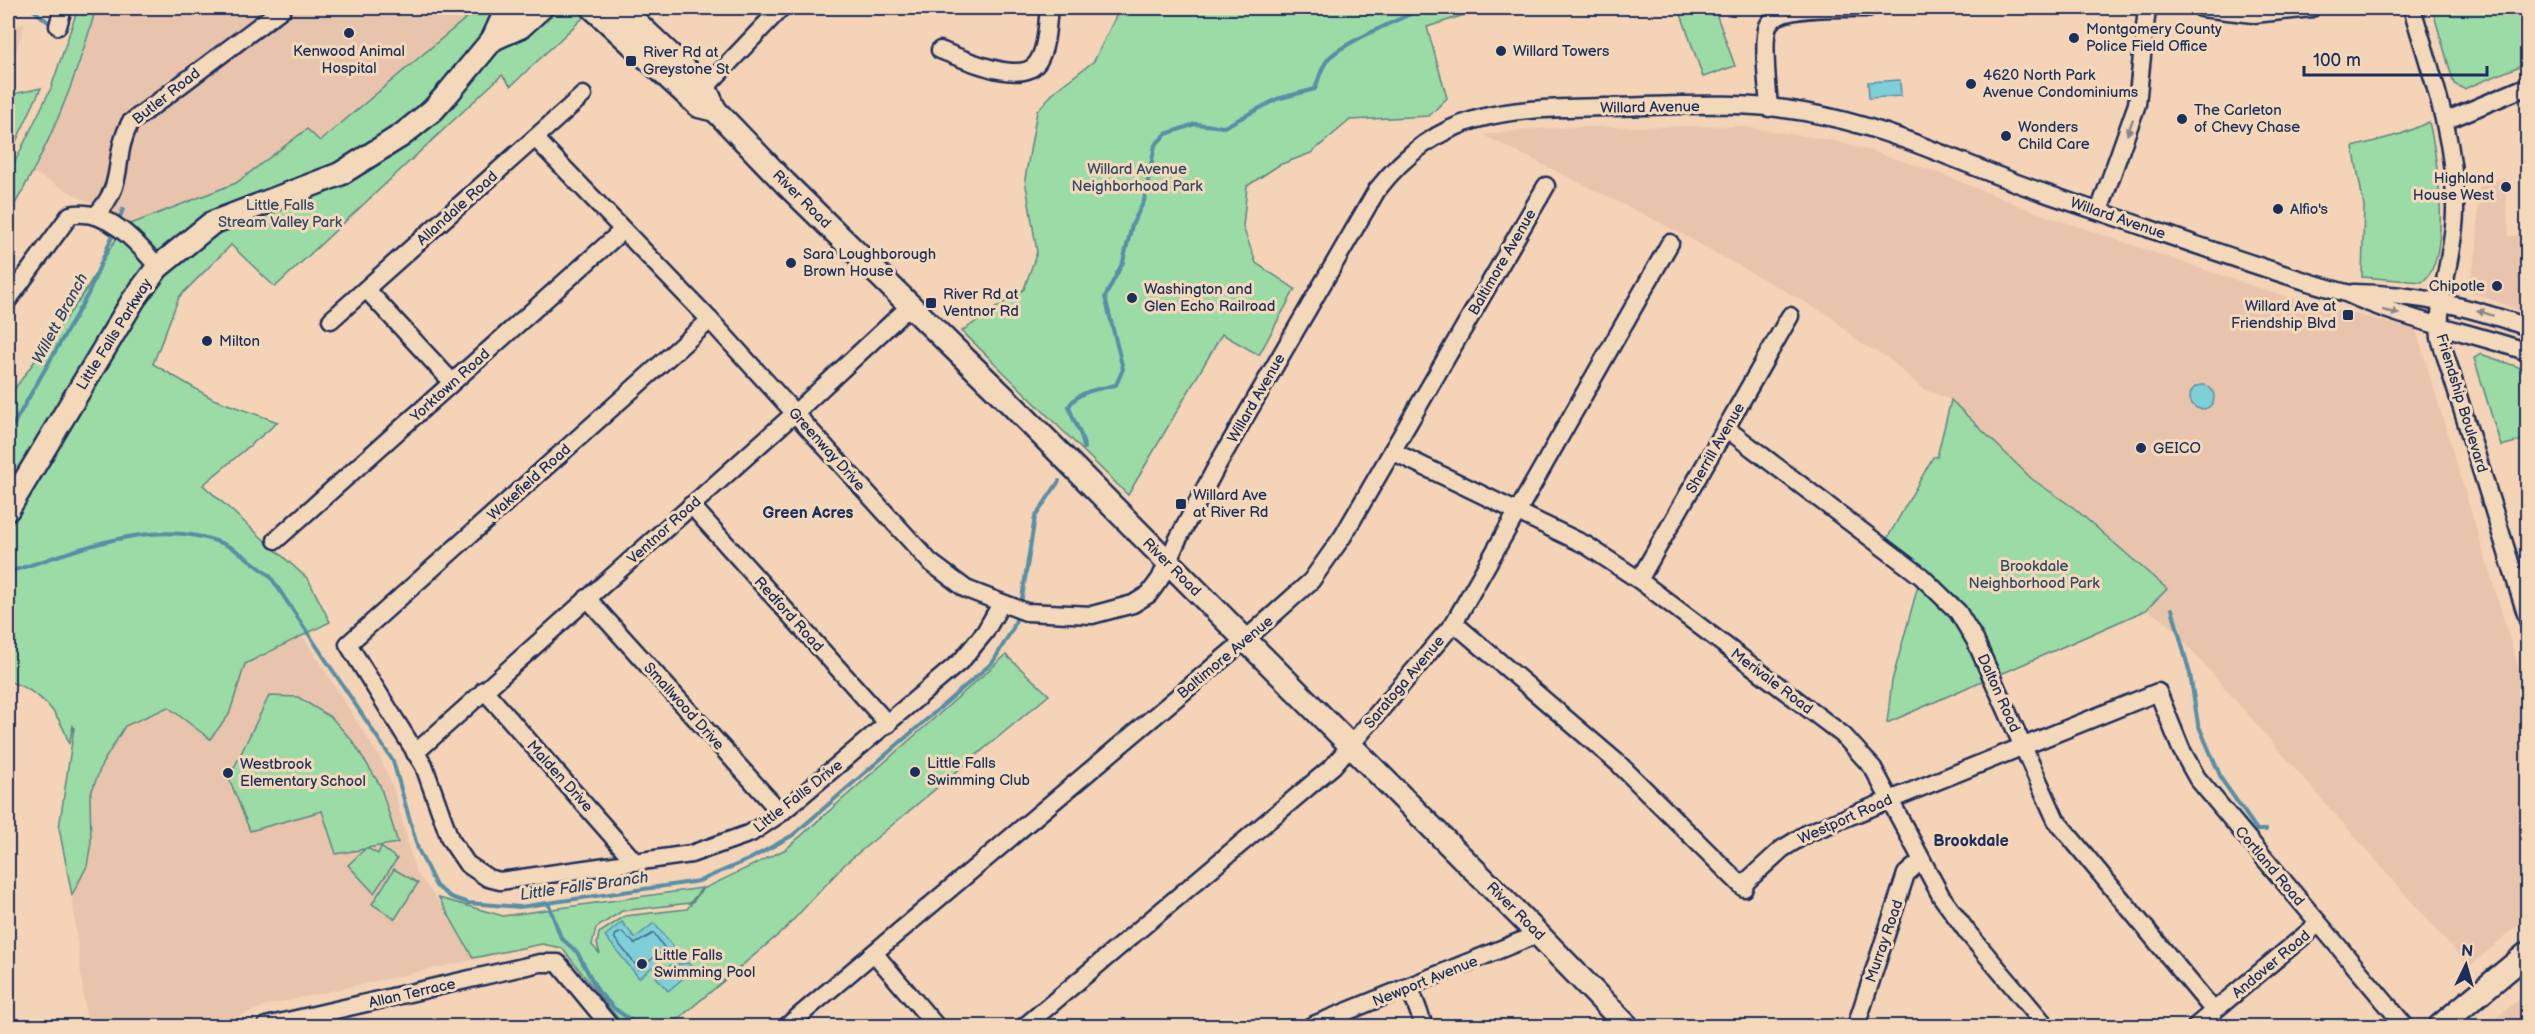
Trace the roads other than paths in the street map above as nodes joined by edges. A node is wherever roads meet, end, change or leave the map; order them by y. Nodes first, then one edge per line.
1 (63, 8) edge
2 (283, 8) edge
3 (512, 8) edge
4 (542, 8) edge
5 (593, 8) edge
6 (781, 8) edge
7 (1049, 8) edge
8 (1868, 8) edge
9 (2147, 8) edge
10 (2201, 8) edge
11 (2312, 8) edge
12 (2412, 8) edge
13 (625, 10) edge
14 (58, 26) dead end
15 (493, 39) junction
16 (940, 50) dead end
17 (643, 54) junction
18 (2528, 86) edge
19 (705, 88) junction
20 (583, 95) dead end
21 (1769, 108) junction
22 (715, 110) junction
23 (2445, 121) junction
24 (535, 138) junction
25 (1546, 186) dead end
26 (2099, 211) junction
27 (108, 223) junction
28 (623, 230) junction
29 (1670, 243) dead end
30 (158, 267) junction
31 (366, 289) junction
32 (2346, 293) junction
33 (8, 300) edge
34 (2443, 301) junction
35 (911, 305) junction
36 (1790, 316) dead end
37 (331, 320) dead end
38 (710, 320) junction
39 (2439, 325) junction
40 (2528, 327) edge
41 (2528, 352) edge
42 (452, 382) junction
43 (795, 413) junction
44 (1727, 429) junction
45 (1392, 451) junction
46 (691, 505) junction
47 (8, 509) edge
48 (1517, 511) junction
49 (276, 540) dead end
50 (1167, 562) junction
51 (1639, 580) junction
52 (587, 598) junction
53 (1013, 608) junction
54 (2528, 620) edge
55 (1454, 623) junction
56 (1245, 640) junction
57 (348, 644) joint
58 (484, 690) junction
59 (2158, 692) joint
60 (888, 724) junction
61 (1350, 745) junction
62 (2022, 746) junction
63 (415, 753) junction
64 (1890, 798) junction
65 (781, 813) junction
66 (1921, 861) junction
67 (634, 862) junction
68 (2318, 924) junction
69 (1539, 934) junction
70 (874, 953) junction
71 (2528, 953) edge
72 (1410, 988) junction
73 (2214, 1011) junction
74 (266, 1026) edge
75 (610, 1026) edge
76 (787, 1026) edge
77 (936, 1026) edge
78 (1024, 1026) edge
79 (1311, 1026) edge
80 (1424, 1026) edge
81 (1627, 1026) edge
82 (1856, 1026) edge
83 (2046, 1026) edge
84 (2196, 1026) edge
85 (2405, 1026) edge
86 (2440, 1026) edge

1 - 14 street
2 - 27 street, Butler Road
3 - 15 main road, Little Falls Parkway
4 - 15 main road, Little Falls Parkway
5 - 17 main road, River Road
6 - 19 street
7 - 16 street
8 - 21 street
9 -> 26 street
10 - 11 street
12 - 23 street, Friendship Boulevard
13 - 19 main road, River Road
15 - 30 main road, Little Falls Parkway
17 - 19 main road
17 - 22 main road, River Road
18 - 23 street
19 - 22 main road, River Road
20 - 24 street, Allandale Road
21 - 26 street, Willard Avenue
21 - 50 street, Willard Avenue
22 - 35 main road, River Road
23 - 34 street, Friendship Boulevard
24 - 28 street, Greenway Drive
24 - 31 street, Allandale Road
25 - 45 street, Baltimore Avenue
26 - 32 street, Willard Avenue
27 - 30 street
27 - 33 street
28 - 38 street, Greenway Drive
28 - 42 street, Yorktown Road
29 - 48 street, Saratoga Avenue
30 - 47 main road, Little Falls Parkway
31 - 37 street, Allandale Road
31 - 42 street
32 - 34 street, Willard Avenue
32 -> 39 street, Willard Avenue
34 - 39 street, Friendship Boulevard
40 -> 34 street, Willard Avenue
35 - 43 street, Ventnor Road
35 - 50 main road, River Road
36 - 44 street, Sherrill Avenue
38 - 43 street, Greenway Drive
38 - 57 street, Wakefield Road
39 - 41 street, Willard Avenue
39 - 54 street, Friendship Boulevard
42 - 49 street, Yorktown Road
43 - 46 street, Ventnor Road
43 - 53 street, Greenway Drive
44 - 51 street, Sherrill Avenue
44 - 62 street, Dalton Road
45 - 48 street, Merivale Road
45 - 56 street, Baltimore Avenue
46 - 52 street, Ventnor Road
46 - 60 street, Redford Road
48 - 51 street, Merivale Road
48 - 55 street, Saratoga Avenue
50 - 53 street, Greenway Drive
50 - 56 main road, River Road
51 - 64 street, Merivale Road
52 - 58 street, Ventnor Road
52 - 65 street, Smallwood Drive
53 - 60 street, Little Falls Drive
55 - 61 street, Saratoga Avenue
55 - 64 street, Westport Road
56 - 61 main road, River Road
56 - 70 street, Baltimore Avenue
57 - 63 street, Little Falls Drive
58 - 63 street, Ventnor Road
58 - 67 street, Malden Drive
59 - 62 street, Westport Road
59 - 68 street, Cortland Road
60 - 65 street, Little Falls Drive
61 - 69 main road, River Road
61 - 78 street, Saratoga Avenue
62 - 64 street, Westport Road
62 - 73 street, Dalton Road
63 - 67 street, Little Falls Drive
64 - 66 street, Merivale Road
65 - 67 street, Little Falls Drive
66 - 82 street, Murray Road
66 - 83 street, Merivale Road
68 - 73 street, Andover Road
68 - 85 street, Cortland Road
69 - 72 street, Newport Avenue
69 - 81 main road, River Road
70 - 76 street, Baltimore Avenue
70 - 77 street
71 - 86 main road
72 - 79 street, Newport Avenue
72 - 80 street
73 - 84 street, Andover Road
74 - 75 street, Allan Terrace

